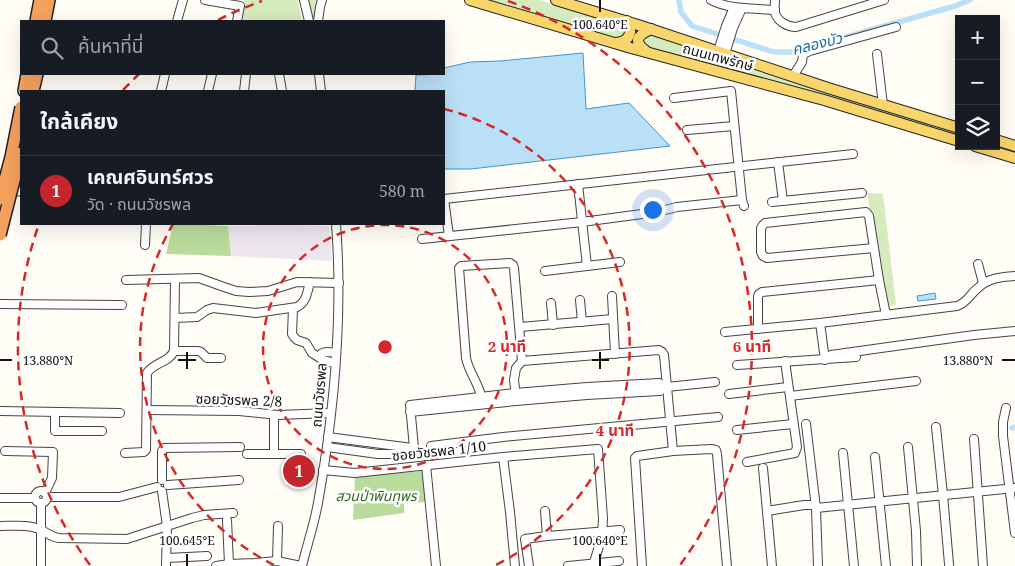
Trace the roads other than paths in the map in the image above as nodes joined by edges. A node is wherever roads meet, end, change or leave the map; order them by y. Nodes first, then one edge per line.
1 (40, 0) edge
2 (48, 0) edge
3 (182, 0) edge
4 (204, 0) edge
5 (304, 0) edge
6 (322, 0) edge
7 (470, 0) edge
8 (556, 0) edge
9 (712, 0) edge
10 (775, 0) edge
11 (884, 0) edge
12 (738, 7) junction
13 (775, 10) junction
14 (36, 20) edge
15 (45, 20) edge
16 (177, 20) edge
17 (237, 20) edge
18 (310, 20) edge
19 (318, 20) edge
20 (627, 22) junction
21 (896, 27) dead end
22 (651, 29) junction
23 (616, 43) junction
24 (723, 48) junction
25 (647, 52) junction
26 (878, 54) dead end
27 (730, 74) junction
28 (27, 75) edge
29 (37, 75) edge
30 (165, 75) edge
31 (212, 75) edge
32 (246, 75) edge
33 (279, 75) edge
34 (319, 75) edge
35 (792, 76) junction
36 (24, 90) edge
37 (34, 90) edge
38 (161, 90) edge
39 (208, 90) edge
40 (244, 90) edge
41 (282, 90) edge
42 (321, 90) edge
43 (731, 91) junction
44 (674, 98) dead end
45 (883, 105) junction
46 (20, 113) edge
47 (734, 126) junction
48 (955, 127) edge
49 (687, 130) dead end
50 (955, 140) edge
51 (1000, 141) edge
52 (1015, 146) edge
53 (989, 150) edge
54 (853, 154) dead end
55 (20, 157) edge
56 (1015, 158) edge
57 (778, 162) junction
58 (739, 166) junction
59 (578, 184) junction
60 (20, 191) edge
61 (0, 193) edge
62 (862, 193) dead end
63 (0, 199) edge
64 (445, 199) edge
65 (783, 201) junction
66 (772, 202) dead end
67 (445, 206) edge
68 (582, 222) junction
69 (146, 225) edge
70 (336, 225) edge
71 (0, 236) edge
72 (449, 236) junction
73 (422, 239) dead end
74 (145, 245) dead end
75 (874, 248) junction
76 (620, 262) dead end
77 (978, 264) dead end
78 (587, 266) junction
79 (545, 271) dead end
80 (1015, 276) edge
81 (175, 278) junction
82 (126, 280) dead end
83 (879, 280) junction
84 (310, 282) junction
85 (339, 283) junction
86 (983, 283) junction
87 (612, 296) dead end
88 (580, 300) dead end
89 (551, 303) dead end
90 (0, 304) edge
91 (122, 305) dead end
92 (293, 308) junction
93 (886, 315) junction
94 (175, 318) junction
95 (613, 319) junction
96 (582, 322) junction
97 (820, 322) junction
98 (553, 325) junction
99 (520, 328) junction
100 (758, 329) junction
101 (1015, 331) edge
102 (725, 332) dead end
103 (174, 351) junction
104 (336, 353) junction
105 (616, 354) junction
106 (319, 357) junction
107 (828, 357) junction
108 (856, 357) dead end
109 (221, 358) dead end
110 (522, 361) junction
111 (786, 361) junction
112 (335, 363) junction
113 (737, 364) dead end
114 (916, 381) dead end
115 (715, 382) dead end
116 (668, 387) junction
117 (788, 387) junction
118 (587, 391) junction
119 (729, 394) dead end
120 (790, 396) junction
121 (516, 397) junction
122 (482, 401) junction
123 (1006, 408) dead end
124 (147, 410) junction
125 (0, 411) edge
126 (55, 412) junction
127 (120, 413) dead end
128 (331, 413) junction
129 (274, 415) junction
130 (718, 417) dead end
131 (671, 421) junction
132 (793, 424) junction
133 (806, 424) dead end
134 (936, 427) dead end
135 (738, 430) dead end
136 (102, 431) dead end
137 (328, 437) junction
138 (974, 439) dead end
139 (431, 446) dead end
140 (240, 447) dead end
141 (327, 447) junction
142 (908, 447) dead end
143 (414, 448) junction
144 (5, 450) dead end
145 (673, 451) junction
146 (125, 453) dead end
147 (843, 453) dead end
148 (247, 454) dead end
149 (274, 454) junction
150 (301, 454) dead end
151 (503, 457) junction
152 (875, 457) dead end
153 (747, 462) dead end
154 (426, 465) junction
155 (763, 468) dead end
156 (323, 470) junction
157 (239, 480) dead end
158 (162, 486) junction
159 (1012, 488) edge
160 (978, 492) junction
161 (46, 495) junction
162 (943, 495) junction
163 (0, 498) edge
164 (912, 498) junction
165 (38, 500) junction
166 (880, 501) junction
167 (848, 505) junction
168 (815, 507) junction
169 (545, 511) dead end
170 (767, 511) junction
171 (233, 513) dead end
172 (227, 520) dead end
173 (0, 526) edge
174 (167, 526) junction
175 (278, 526) dead end
176 (41, 530) junction
177 (620, 530) dead end
178 (602, 531) junction
179 (1015, 534) edge
180 (547, 536) junction
181 (207, 556) dead end
182 (619, 561) dead end
183 (166, 562) edge
184 (275, 563) edge
185 (229, 564) junction
186 (594, 564) edge
187 (949, 564) dead end
188 (40, 566) edge
189 (216, 566) edge
190 (302, 566) edge
191 (436, 566) edge
192 (515, 566) edge
193 (529, 566) edge
194 (568, 566) edge
195 (642, 566) edge
196 (727, 566) edge
197 (772, 566) edge
198 (818, 566) edge
199 (854, 566) edge
200 (886, 566) edge
201 (917, 566) edge
202 (983, 566) edge

1 - 14 highway
2 - 15 highway
3 - 16 street
4 - 17 street
5 - 18 street
6 - 19 street
7 - 23 main road, ถนนเทพรักษ์
8 - 20 main road, ถนนเทพรักษ์
9 - 12 street
10 - 13 street
11 - 13 street
12 - 13 street
12 - 24 street
20 - 22 main road, ถนนเทพรักษ์
20 - 23 main road
21 - 35 street
22 - 24 main road, ถนนเทพรักษ์
22 - 25 main road
23 - 25 main road, ถนนเทพรักษ์
24 - 35 main road, ถนนเทพรักษ์
25 - 27 main road, ถนนเทพรักษ์
26 - 45 street
27 - 43 street
27 - 50 main road, ถนนเทพรักษ์
28 - 36 highway
29 - 37 highway
30 - 38 street
31 - 39 street
32 - 40 street
33 - 41 street
34 - 42 street
35 - 45 main road, ถนนเทพรักษ์
43 - 44 street
43 - 47 street
45 - 48 main road, ถนนเทพรักษ์
46 - 63 highway, bridge
47 - 49 street
47 - 58 street
51 - 52 main road
53 - 56 main road
54 - 57 street
55 - 71 highway, bridge
57 - 58 street
57 - 65 street
58 - 59 street
58 - 68 street
59 - 64 street
59 - 68 street
60 - 61 street
62 - 65 street
65 - 66 street
67 - 72 street
68 - 72 street
68 - 78 street
69 - 74 street
70 - 85 street, ถนนวัชรพล
72 - 73 street
75 - 75 street
75 - 83 street
76 - 78 street
77 - 86 street
78 - 79 street
80 - 86 street
81 - 82 street
81 - 84 street
81 - 94 street
83 - 93 street
83 - 100 street
84 - 85 street
84 - 92 street
85 - 104 street, ถนนวัชรพล
86 - 93 street
87 - 95 street
88 - 96 street
89 - 98 street
90 - 91 street
92 - 94 street
92 - 106 street
93 - 97 street
94 - 103 street
95 - 96 street
95 - 105 street
96 - 98 street
97 - 100 street
97 - 107 street
98 - 99 street
99 - 110 street
99 - 122 street
100 - 102 street
101 - 107 street
103 - 109 street
103 - 124 street
104 - 106 street
104 - 112 street, ถนนวัชรพล
105 - 110 street
105 - 116 street
106 - 112 street
107 - 108 street
107 - 111 street
110 - 121 street
111 - 113 street
111 - 117 street
112 - 128 street, ถนนวัชรพล
114 - 120 street
115 - 116 street
116 - 131 street
117 - 119 street
117 - 120 street
118 - 118 street
118 - 121 street
120 - 132 street
121 - 122 street
122 - 143 street
123 - 159 street
124 - 129 street, ซอยวัชรพล 2/8
124 - 146 street
125 - 126 street
126 - 127 street
126 - 136 street
128 - 129 street, ซอยวัชรพล 2/8
128 - 137 street, ถนนวัชรพล
129 - 149 street
130 - 131 street
131 - 139 street
131 - 145 street
132 - 135 street
132 - 153 street
133 - 168 street
134 - 162 street
137 - 141 street, ถนนวัชรพล
137 - 143 street
138 - 160 street
140 - 158 street
141 - 143 street
141 - 156 street, ถนนวัชรพล
142 - 164 street
144 - 161 street
145 - 195 street
145 - 196 street
147 - 167 street
148 - 149 street
149 - 150 street
151 - 154 street, ซอยวัชรพล 1/10
151 - 178 street, ซอยวัชรพล 1/10
151 - 192 street
152 - 166 street
154 - 156 street, ซอยวัชรพล 1/10
154 - 191 street
155 - 170 street
156 - 190 street, ถนนวัชรพล
157 - 158 street
158 - 161 street
158 - 174 street
159 - 160 street
159 - 179 street
160 - 162 street
160 - 202 street
161 - 165 street
162 - 164 street
162 - 187 street
163 - 165 street
164 - 166 street
164 - 201 street
165 - 176 street
166 - 167 street
166 - 200 street
167 - 168 street
167 - 199 street
168 - 170 street
168 - 198 street
169 - 180 street
170 - 197 street
171 - 174 street
172 - 185 street
173 - 176 street
174 - 176 street
174 - 183 street
175 - 184 street
176 - 188 street
177 - 178 street
178 - 180 street
178 - 186 street
180 - 193 street
181 - 183 street
182 - 186 street
184 - 185 street
184 - 190 street
185 - 189 street
186 - 194 street

